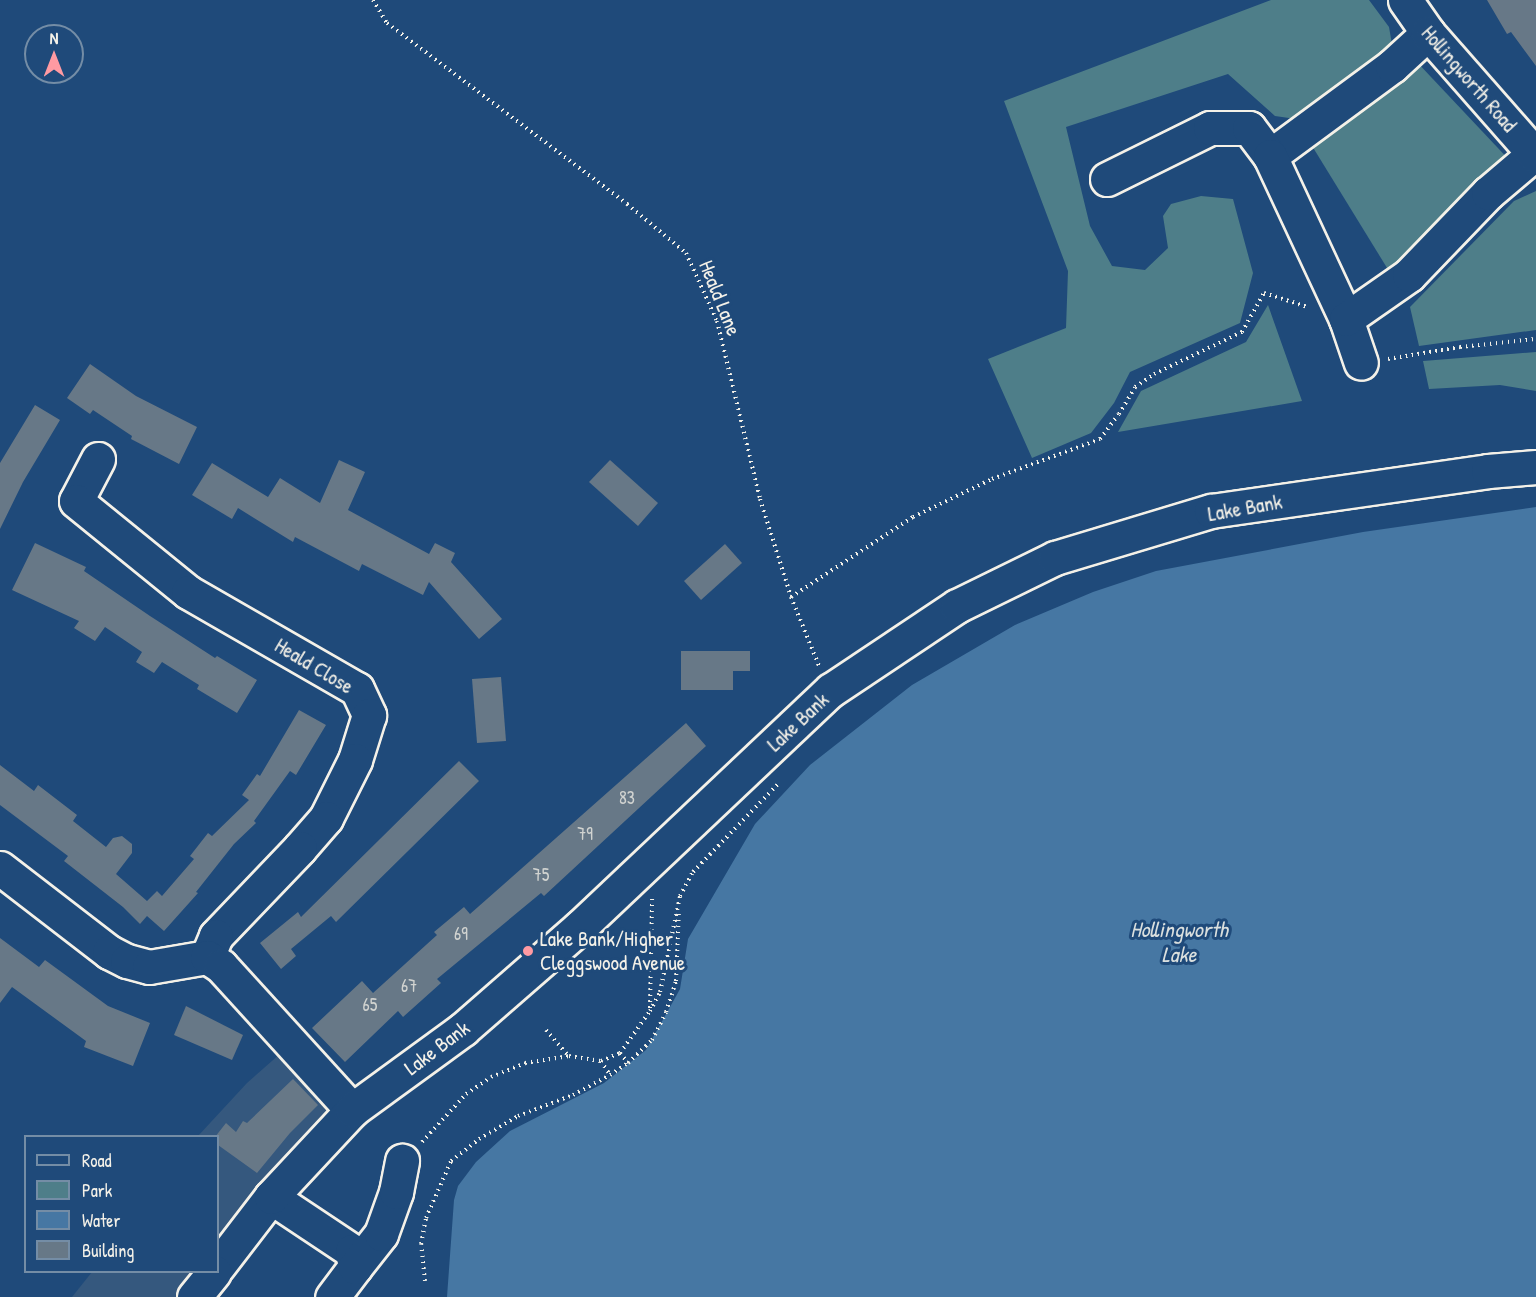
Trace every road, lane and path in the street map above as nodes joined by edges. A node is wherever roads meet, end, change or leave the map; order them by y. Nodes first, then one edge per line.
1 (373, 0) edge
2 (1405, 0) edge
3 (1428, 33) junction
4 (1535, 155) edge
5 (1270, 156) junction
6 (1107, 179) dead end
7 (1346, 319) junction
8 (1536, 339) edge
9 (1361, 363) joint
10 (98, 459) dead end
11 (1536, 467) edge
12 (791, 597) junction
13 (822, 673) dead end
14 (784, 778) dead end
15 (0, 868) edge
16 (655, 891) dead end
17 (680, 897) junction
18 (207, 957) junction
19 (650, 1011) junction
20 (546, 1030) dead end
21 (620, 1053) junction
22 (568, 1056) junction
23 (602, 1061) junction
24 (628, 1063) junction
25 (610, 1075) junction
26 (352, 1110) junction
27 (402, 1161) joint
28 (271, 1197) junction
29 (219, 1265) edge
30 (355, 1267) junction
31 (213, 1273) edge
32 (425, 1281) dead end
33 (194, 1297) edge
34 (332, 1297) edge

1 - 12 path, Heald Lane
2 - 3 main road, Hollingworth Road
3 - 4 main road, Hollingworth Road
3 - 5 main road
4 - 7 main road
5 - 6 main road
5 - 7 main road
7 - 9 main road
7 - 12 path
8 - 9 path
10 - 18 main road, Heald Close
11 - 26 main road, Lake Bank
12 - 13 path, Heald Lane
14 - 17 path
15 - 18 main road
16 - 19 path
17 - 19 path
17 - 24 path
18 - 26 main road
19 - 21 path
20 - 22 path
21 - 23 path
21 - 24 path
22 - 23 path
22 - 27 path
23 - 25 path
24 - 25 path
25 - 32 path
26 - 28 main road, Lake Bank
27 - 30 main road
28 - 29 main road, Lake Bank
28 - 30 main road
30 - 34 main road
31 - 33 main road

